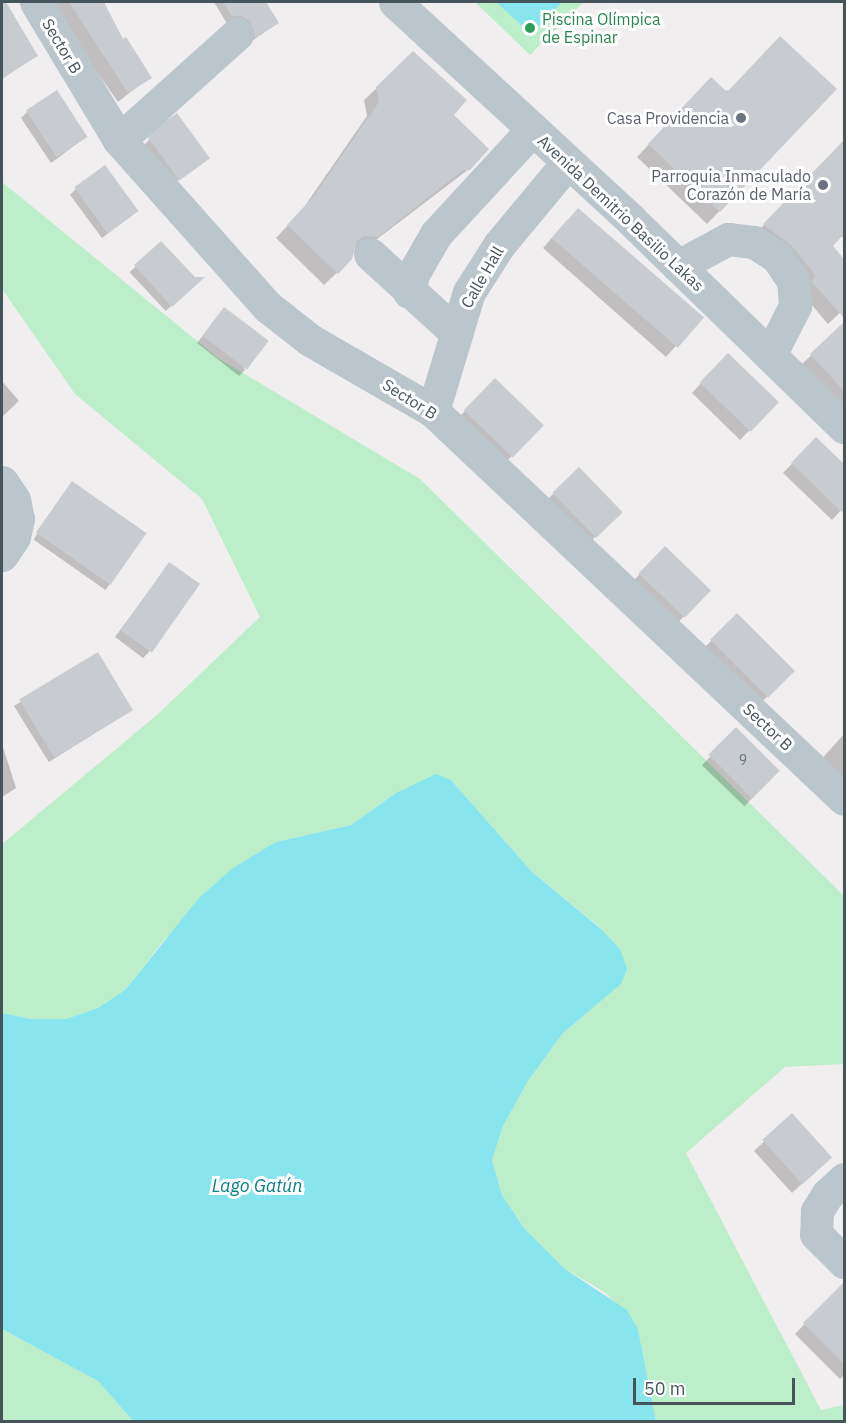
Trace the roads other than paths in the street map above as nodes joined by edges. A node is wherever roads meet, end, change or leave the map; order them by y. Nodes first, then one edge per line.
1 (36, 2) edge
2 (395, 2) edge
3 (237, 34) dead end
4 (533, 129) junction
5 (119, 140) junction
6 (567, 163) junction
7 (370, 254) dead end
8 (678, 266) junction
9 (409, 292) junction
10 (455, 332) junction
11 (770, 355) junction
12 (433, 411) junction
13 (844, 427) edge
14 (2, 482) edge
15 (2, 555) edge
16 (844, 800) edge
17 (844, 1179) edge
18 (844, 1262) edge

1 - 5 street, Sector B
2 - 4 street, Avenida Demitrio Basilio Lakas
3 - 5 street
4 - 6 street, Avenida Demitrio Basilio Lakas
4 - 9 street
5 - 12 street, Sector B
6 - 8 street, Avenida Demitrio Basilio Lakas
6 - 10 street, Calle Hall
7 - 9 street
8 - 11 street, Avenida Demitrio Basilio Lakas
8 - 11 street
9 - 10 street
10 - 12 street, Calle Hall
11 - 13 street, Avenida Demitrio Basilio Lakas
12 - 16 street, Sector B
14 - 15 street
17 - 18 street

